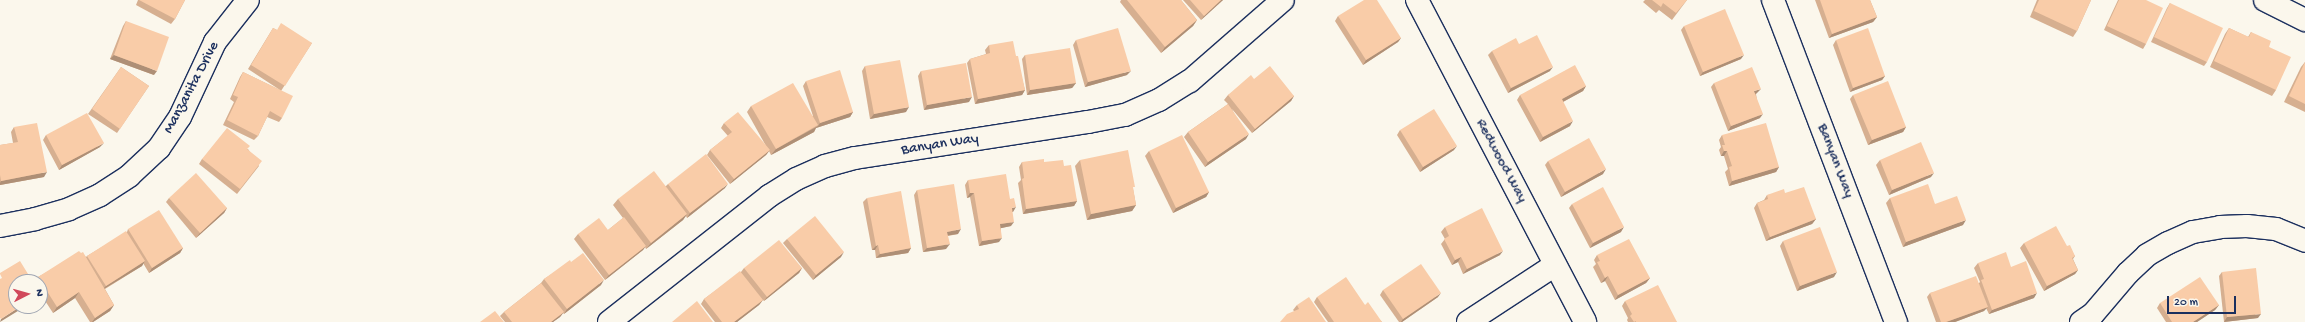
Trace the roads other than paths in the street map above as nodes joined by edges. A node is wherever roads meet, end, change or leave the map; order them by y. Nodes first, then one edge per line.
1 (248, 0) edge
2 (1283, 0) edge
3 (1417, 0) edge
4 (1773, 0) edge
5 (2265, 0) edge
6 (2305, 20) edge
7 (0, 226) edge
8 (2305, 241) edge
9 (1555, 265) junction
10 (609, 322) edge
11 (1468, 322) edge
12 (1585, 322) edge
13 (1896, 322) edge
14 (2081, 322) edge

1 - 7 street, Manzanita Drive
2 - 10 street, Banyan Way
3 - 9 street, Redwood Way
4 - 13 street, Banyan Way
5 - 6 street
8 - 14 street
9 - 11 street
9 - 12 street, Redwood Way

